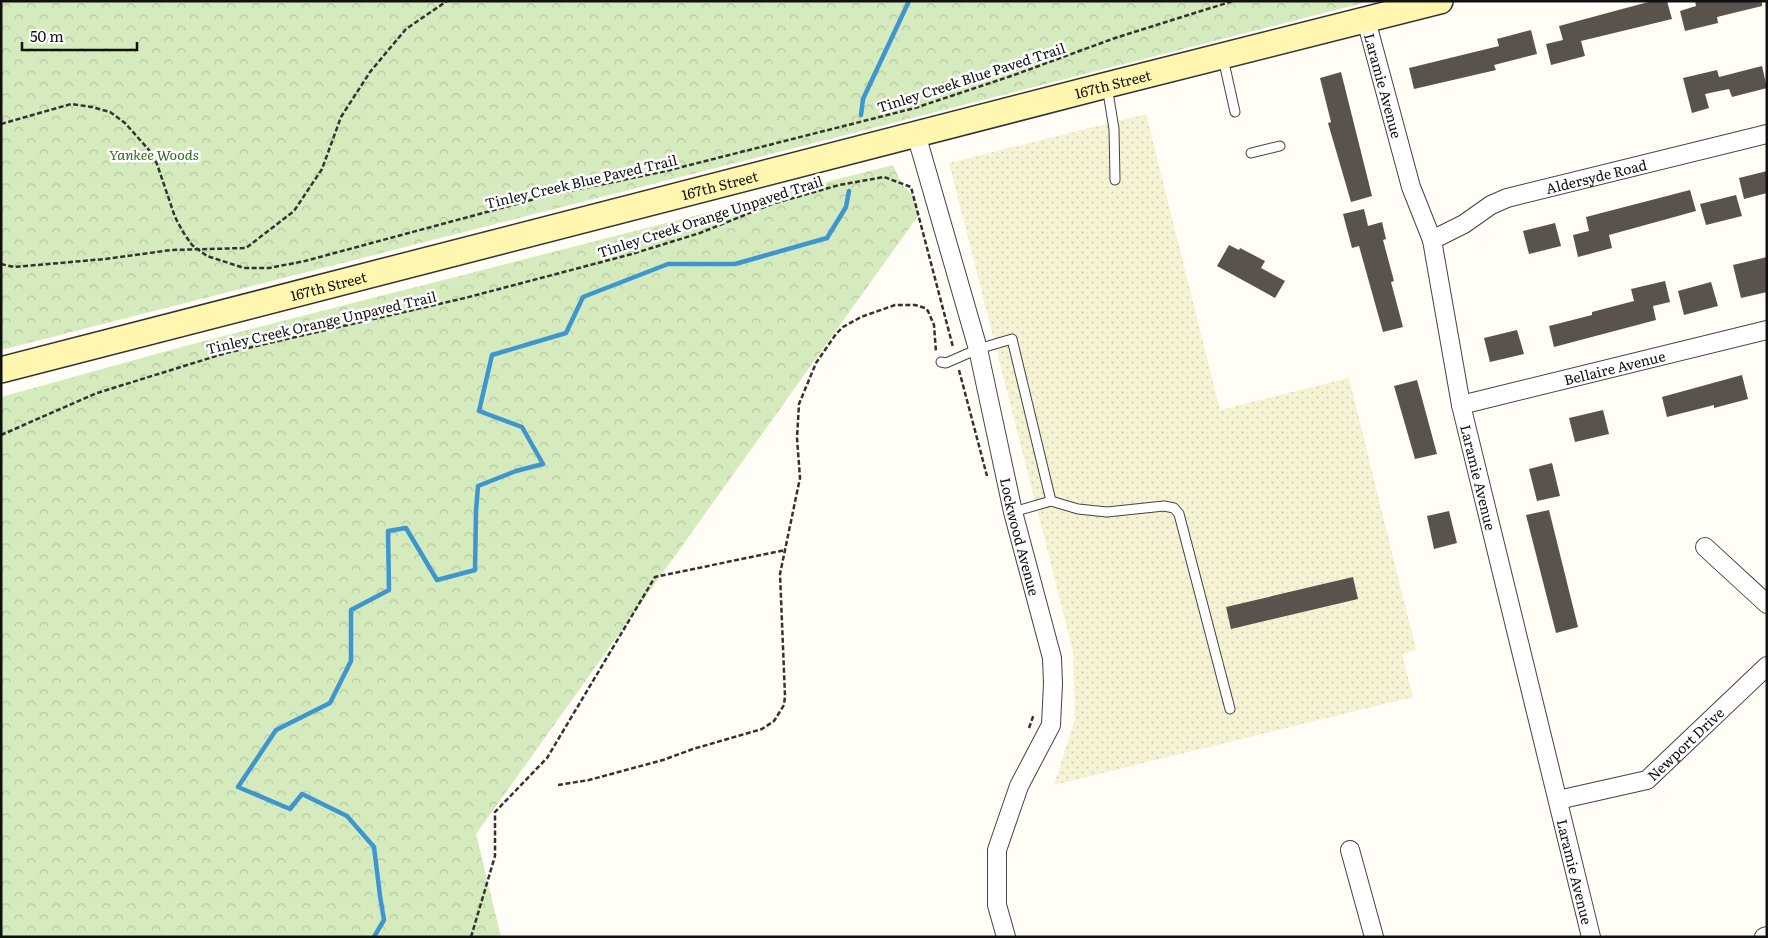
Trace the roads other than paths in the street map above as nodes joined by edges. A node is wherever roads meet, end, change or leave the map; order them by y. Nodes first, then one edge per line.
1 (1440, 1) edge
2 (1366, 20) junction
3 (1222, 56) junction
4 (1107, 85) junction
5 (1235, 112) dead end
6 (916, 134) junction
7 (1767, 134) edge
8 (1280, 146) dead end
9 (1251, 153) dead end
10 (1115, 180) dead end
11 (1432, 240) junction
12 (1767, 330) edge
13 (978, 349) junction
14 (941, 362) road end
15 (1, 370) edge
16 (1461, 406) junction
17 (1051, 501) junction
18 (1013, 512) junction
19 (1705, 547) dead end
20 (1767, 604) edge
21 (1767, 666) edge
22 (1230, 709) dead end
23 (1558, 800) junction
24 (1350, 850) dead end
25 (1006, 937) edge
26 (1374, 937) edge
27 (1591, 937) edge

1 - 2 main road, 167th Street
2 - 3 main road, 167th Street
2 - 11 street, Laramie Avenue
3 - 4 main road, 167th Street
3 - 5 lane
4 - 6 main road, 167th Street
4 - 10 lane
6 - 13 street, Lockwood Avenue
6 - 15 main road, 167th Street
7 - 11 street, Aldersyde Road
8 - 9 lane
11 - 16 street, Laramie Avenue
12 - 16 street, Bellaire Avenue
13 - 14 lane
13 - 17 lane
13 - 18 street, Lockwood Avenue
16 - 23 street, Laramie Avenue
17 - 18 lane
17 - 22 lane
18 - 25 street, Lockwood Avenue
19 - 20 street
21 - 23 street, Newport Drive
23 - 27 street, Laramie Avenue
24 - 26 street

